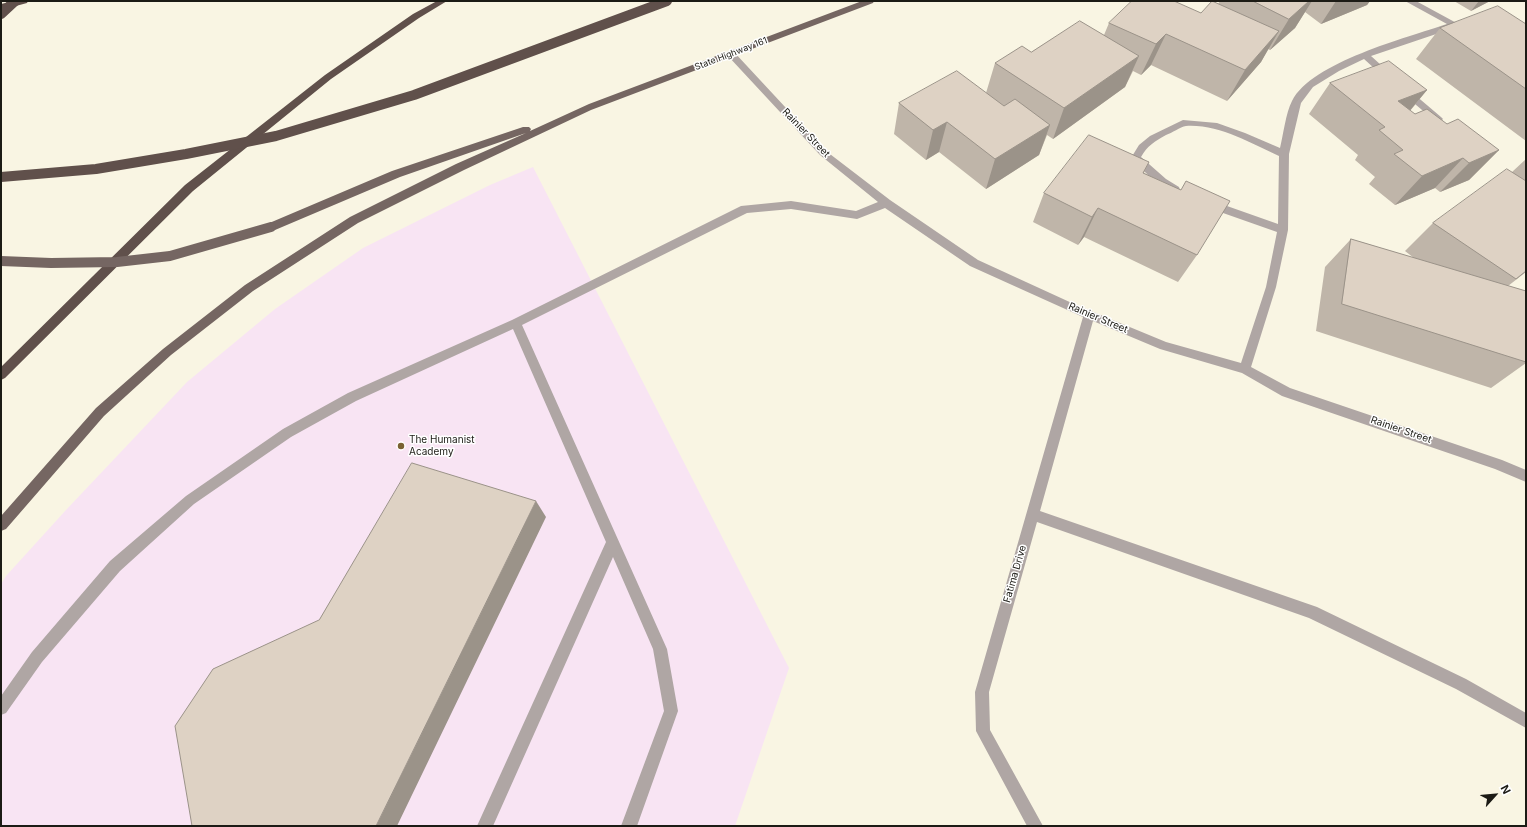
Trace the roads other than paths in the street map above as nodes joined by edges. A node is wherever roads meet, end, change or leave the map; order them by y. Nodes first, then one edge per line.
1 (15, 1) edge
2 (24, 1) edge
3 (443, 1) edge
4 (667, 1) edge
5 (870, 1) edge
6 (1409, 1) edge
7 (1, 7) edge
8 (1, 14) edge
9 (1453, 25) junction
10 (1469, 28) edge
11 (731, 54) junction
12 (1365, 55) junction
13 (592, 106) junction
14 (1447, 128) edge
15 (1284, 154) junction
16 (1, 177) edge
17 (1183, 195) edge
18 (1197, 200) edge
19 (886, 203) junction
20 (1283, 230) junction
21 (1, 261) edge
22 (1089, 315) junction
23 (516, 323) junction
24 (1244, 368) junction
25 (1, 375) edge
26 (1526, 476) edge
27 (1032, 514) junction
28 (1, 525) edge
29 (613, 542) junction
30 (1, 708) edge
31 (1526, 721) edge
32 (485, 826) edge
33 (629, 826) edge
34 (1035, 826) edge

1 - 8 highway, bridge
2 - 7 highway, bridge
3 - 25 highway
4 - 16 highway, bridge
5 - 11 main road, State Highway 161
6 - 9 street
9 - 10 street
9 - 12 street
11 - 13 main road, State Highway 161
11 - 19 street, Rainier Street
12 - 14 street
12 - 15 street
13 - 21 main road, bridge
13 - 28 main road
15 - 17 street
15 - 20 street
18 - 20 street
19 - 22 street, Rainier Street
19 - 23 street
20 - 24 street
22 - 24 street, Rainier Street
22 - 27 street, Fatima Drive
23 - 29 street
23 - 30 street
24 - 26 street, Rainier Street
27 - 31 street
27 - 34 street, Fatima Drive
29 - 32 street
29 - 33 street

